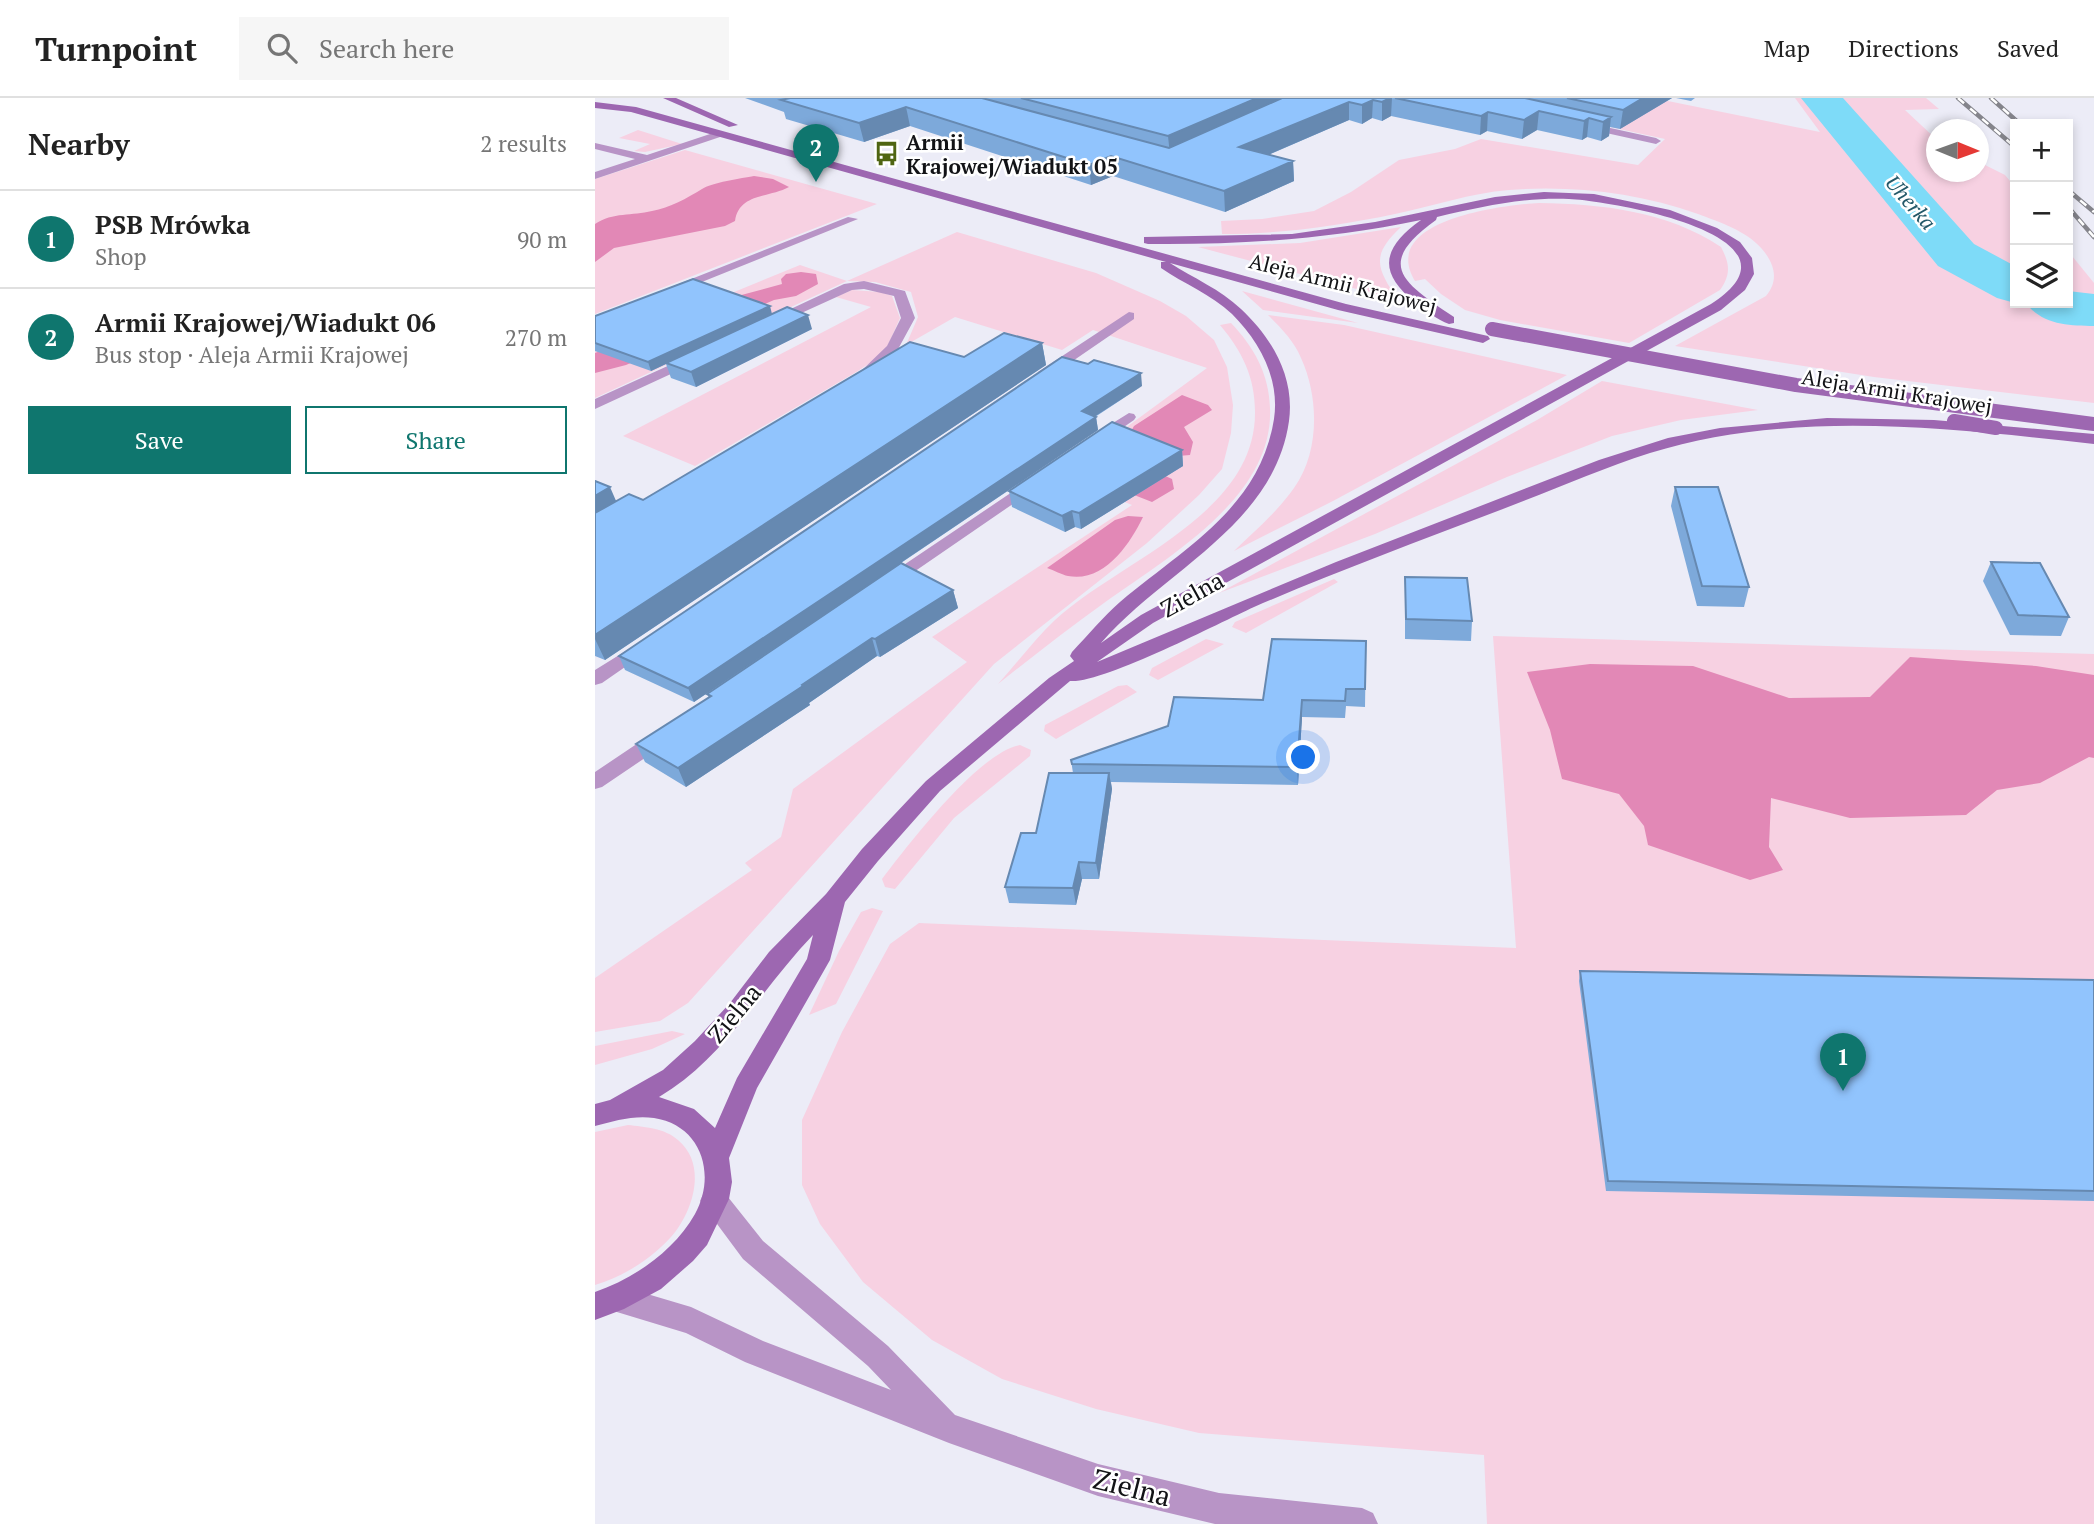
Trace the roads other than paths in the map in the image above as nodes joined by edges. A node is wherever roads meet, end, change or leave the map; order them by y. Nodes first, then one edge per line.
1 (616, 98) edge
2 (668, 98) edge
3 (595, 103) edge
4 (1577, 124) edge
5 (719, 134) junction
6 (1656, 141) dead end
7 (595, 146) edge
8 (648, 158) junction
9 (595, 176) edge
10 (1440, 213) junction
11 (852, 219) dead end
12 (1147, 246) junction
13 (658, 295) edge
14 (1129, 316) dead end
15 (1449, 320) junction
16 (759, 328) edge
17 (1488, 334) junction
18 (709, 351) edge
19 (860, 376) edge
20 (1027, 386) edge
21 (595, 405) edge
22 (1129, 417) dead end
23 (2094, 424) edge
24 (1996, 428) junction
25 (2094, 439) edge
26 (1083, 448) edge
27 (1049, 471) edge
28 (867, 596) edge
29 (663, 632) edge
30 (595, 679) edge
31 (1056, 682) junction
32 (674, 727) edge
33 (595, 782) edge
34 (834, 900) junction
35 (607, 1111) edge
36 (717, 1155) junction
37 (714, 1201) junction
38 (606, 1302) edge
39 (949, 1428) junction
40 (1362, 1524) edge

1 - 3 main road
2 - 12 main road, Aleja Armii Krajowej
3 - 5 main road, Aleja Armii Krajowej
4 - 6 street
5 - 8 street
5 - 12 main road, Aleja Armii Krajowej
7 - 8 street
8 - 9 street
10 - 12 main road, Zielna
10 - 15 main road
10 - 31 main road, Zielna
11 - 13 street
12 - 15 main road, Aleja Armii Krajowej
12 - 17 main road, Aleja Armii Krajowej
12 - 31 main road
14 - 20 street
15 - 17 main road, Aleja Armii Krajowej
16 - 19 street
17 - 23 main road, Aleja Armii Krajowej, bridge
17 - 24 main road, Aleja Armii Krajowej, bridge
18 - 21 street
22 - 26 street
24 - 25 main road, Aleja Armii Krajowej
24 - 31 main road, bridge
27 - 28 street
29 - 30 street
31 - 34 main road, Zielna
32 - 33 street
34 - 35 main road, Zielna
34 - 36 main road, Zielna
35 - 36 main road
36 - 37 main road
37 - 38 main road
37 - 39 street, Zielna
38 - 39 street, Zielna
39 - 40 street, Zielna

